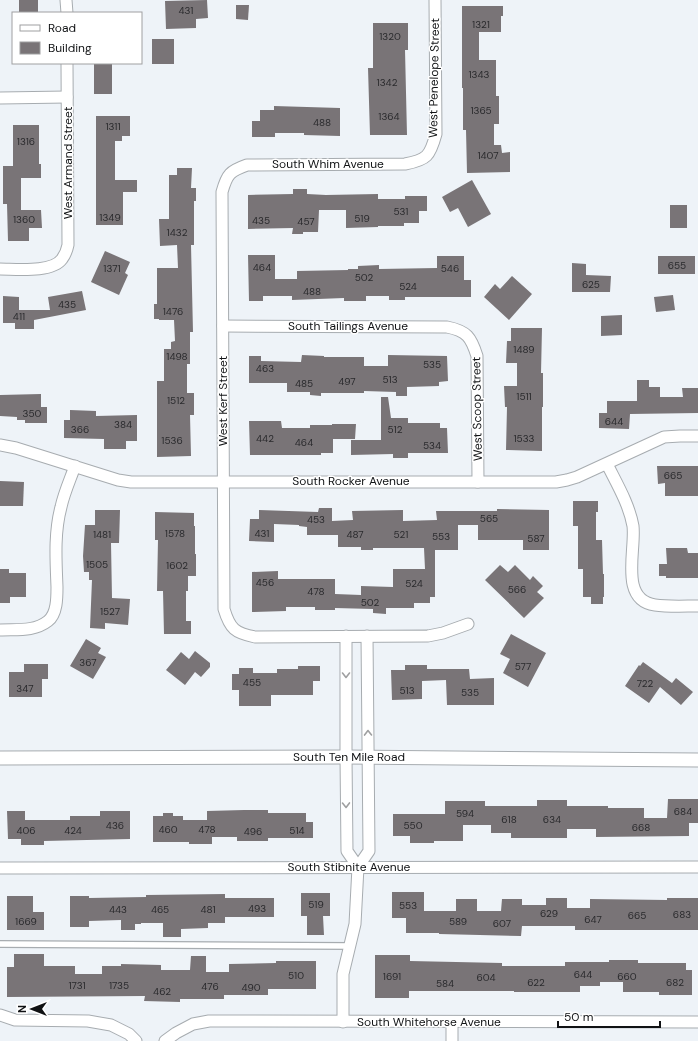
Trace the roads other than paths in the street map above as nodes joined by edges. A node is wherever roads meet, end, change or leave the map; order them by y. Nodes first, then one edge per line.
1 (66, 0) edge
2 (435, 0) edge
3 (66, 12) edge
4 (67, 64) edge
5 (0, 98) edge
6 (67, 98) junction
7 (428, 156) joint
8 (230, 173) joint
9 (0, 269) edge
10 (223, 326) junction
11 (469, 337) joint
12 (698, 436) edge
13 (0, 445) edge
14 (607, 464) junction
15 (75, 466) junction
16 (224, 481) junction
17 (478, 482) junction
18 (698, 606) edge
19 (468, 624) dead end
20 (0, 630) edge
21 (346, 636) junction
22 (367, 636) junction
23 (346, 757) junction
24 (369, 757) junction
25 (0, 758) edge
26 (698, 760) edge
27 (358, 867) junction
28 (698, 867) edge
29 (0, 868) edge
30 (0, 944) edge
31 (350, 946) junction
32 (0, 1014) edge
33 (343, 1022) junction
34 (452, 1022) junction
35 (698, 1022) edge
36 (136, 1041) edge
37 (165, 1041) edge
38 (452, 1041) edge

1 - 3 street
2 - 7 street, West Penelope Street
4 - 6 street, West Armand Street
5 - 6 street
6 - 9 street, West Armand Street
7 - 8 street, South Whim Avenue
8 - 10 street, West Kerf Street
10 - 11 street, South Tailings Avenue
10 - 16 street, West Kerf Street
11 - 17 street, West Scoop Street
12 - 14 street, South Rocker Avenue
13 - 15 street, South Rocker Avenue
14 - 17 street, South Rocker Avenue
14 - 18 street
15 - 16 street, South Rocker Avenue
15 - 20 street
16 - 17 street, South Rocker Avenue
16 - 21 street, West Kerf Street
19 - 22 street
21 - 22 street
21 -> 23 street
24 -> 22 street
23 - 24 street, South Ten Mile Road
23 - 25 street, South Ten Mile Road
23 -> 27 street
24 - 26 street, South Ten Mile Road
24 - 27 street
27 - 28 street, South Stibnite Avenue
27 - 29 street, South Stibnite Avenue
27 - 31 street
30 - 31 lane
31 - 33 street
32 - 36 street
33 - 34 street, South Whitehorse Avenue
33 - 37 street, South Whitehorse Avenue
34 - 35 street, South Whitehorse Avenue
34 - 38 street

